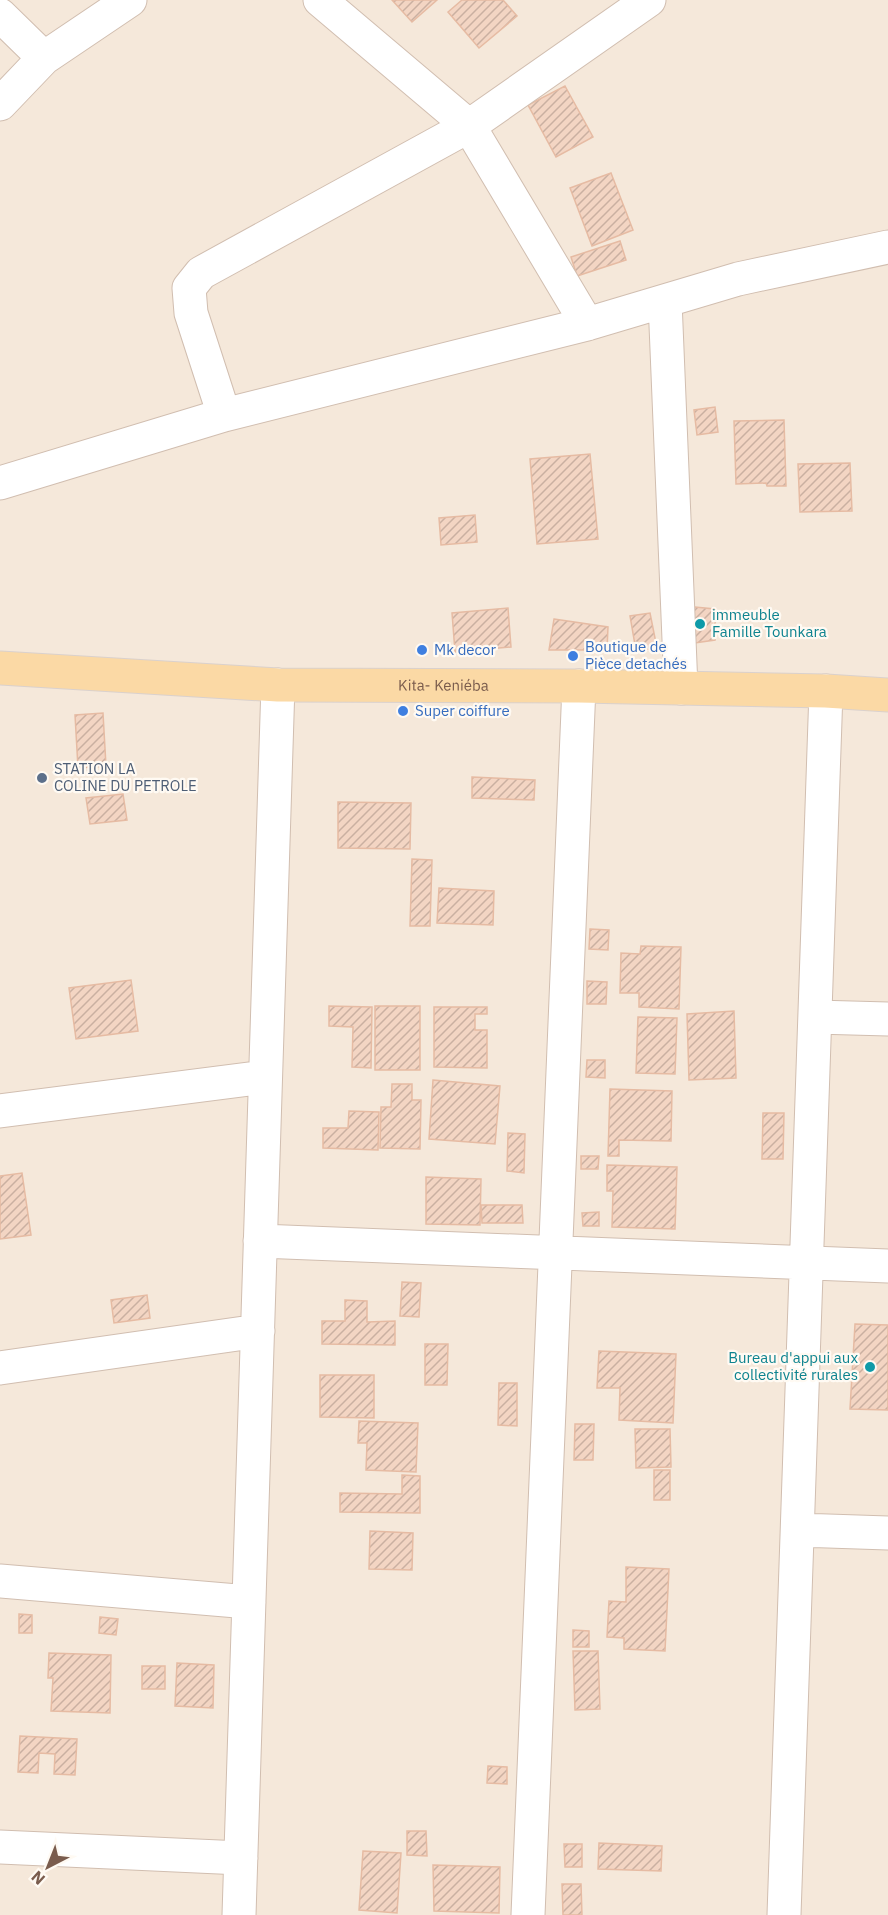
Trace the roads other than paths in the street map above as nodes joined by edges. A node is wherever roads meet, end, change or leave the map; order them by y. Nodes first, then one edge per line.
1 (130, 0) edge
2 (320, 0) edge
3 (649, 0) edge
4 (0, 15) edge
5 (44, 58) junction
6 (0, 105) edge
7 (469, 126) junction
8 (888, 247) edge
9 (665, 301) junction
10 (587, 324) junction
11 (224, 415) junction
12 (0, 483) edge
13 (0, 668) edge
14 (278, 685) junction
15 (579, 686) junction
16 (681, 688) junction
17 (826, 691) junction
18 (888, 695) edge
19 (815, 1017) junction
20 (888, 1019) edge
21 (266, 1077) junction
22 (0, 1112) edge
23 (260, 1241) junction
24 (556, 1253) junction
25 (807, 1263) junction
26 (888, 1266) edge
27 (258, 1331) junction
28 (0, 1368) edge
29 (798, 1530) junction
30 (888, 1533) edge
31 (0, 1581) edge
32 (249, 1602) junction
33 (0, 1847) edge
34 (241, 1858) junction
35 (239, 1915) edge
36 (528, 1915) edge
37 (784, 1915) edge

1 - 5 street
2 - 7 street
3 - 7 street
4 - 5 street
5 - 6 street
7 - 10 street
7 - 11 street
8 - 9 street
9 - 10 street
9 - 16 street
10 - 11 street
11 - 12 street
13 - 14 main road, Kita- Keniéba
14 - 15 main road, Kita- Keniéba
14 - 21 street
15 - 16 main road, Kita- Keniéba
15 - 24 street
16 - 17 main road, Kita- Keniéba
17 - 18 main road, Kita- Keniéba
17 - 19 street
19 - 20 street
19 - 25 street
21 - 22 street
21 - 23 street
23 - 24 street
23 - 27 street
24 - 25 street
24 - 36 street
25 - 26 street
25 - 29 street
27 - 28 street
27 - 32 street
29 - 30 street
29 - 37 street
31 - 32 street
32 - 34 street
33 - 34 street
34 - 35 street

